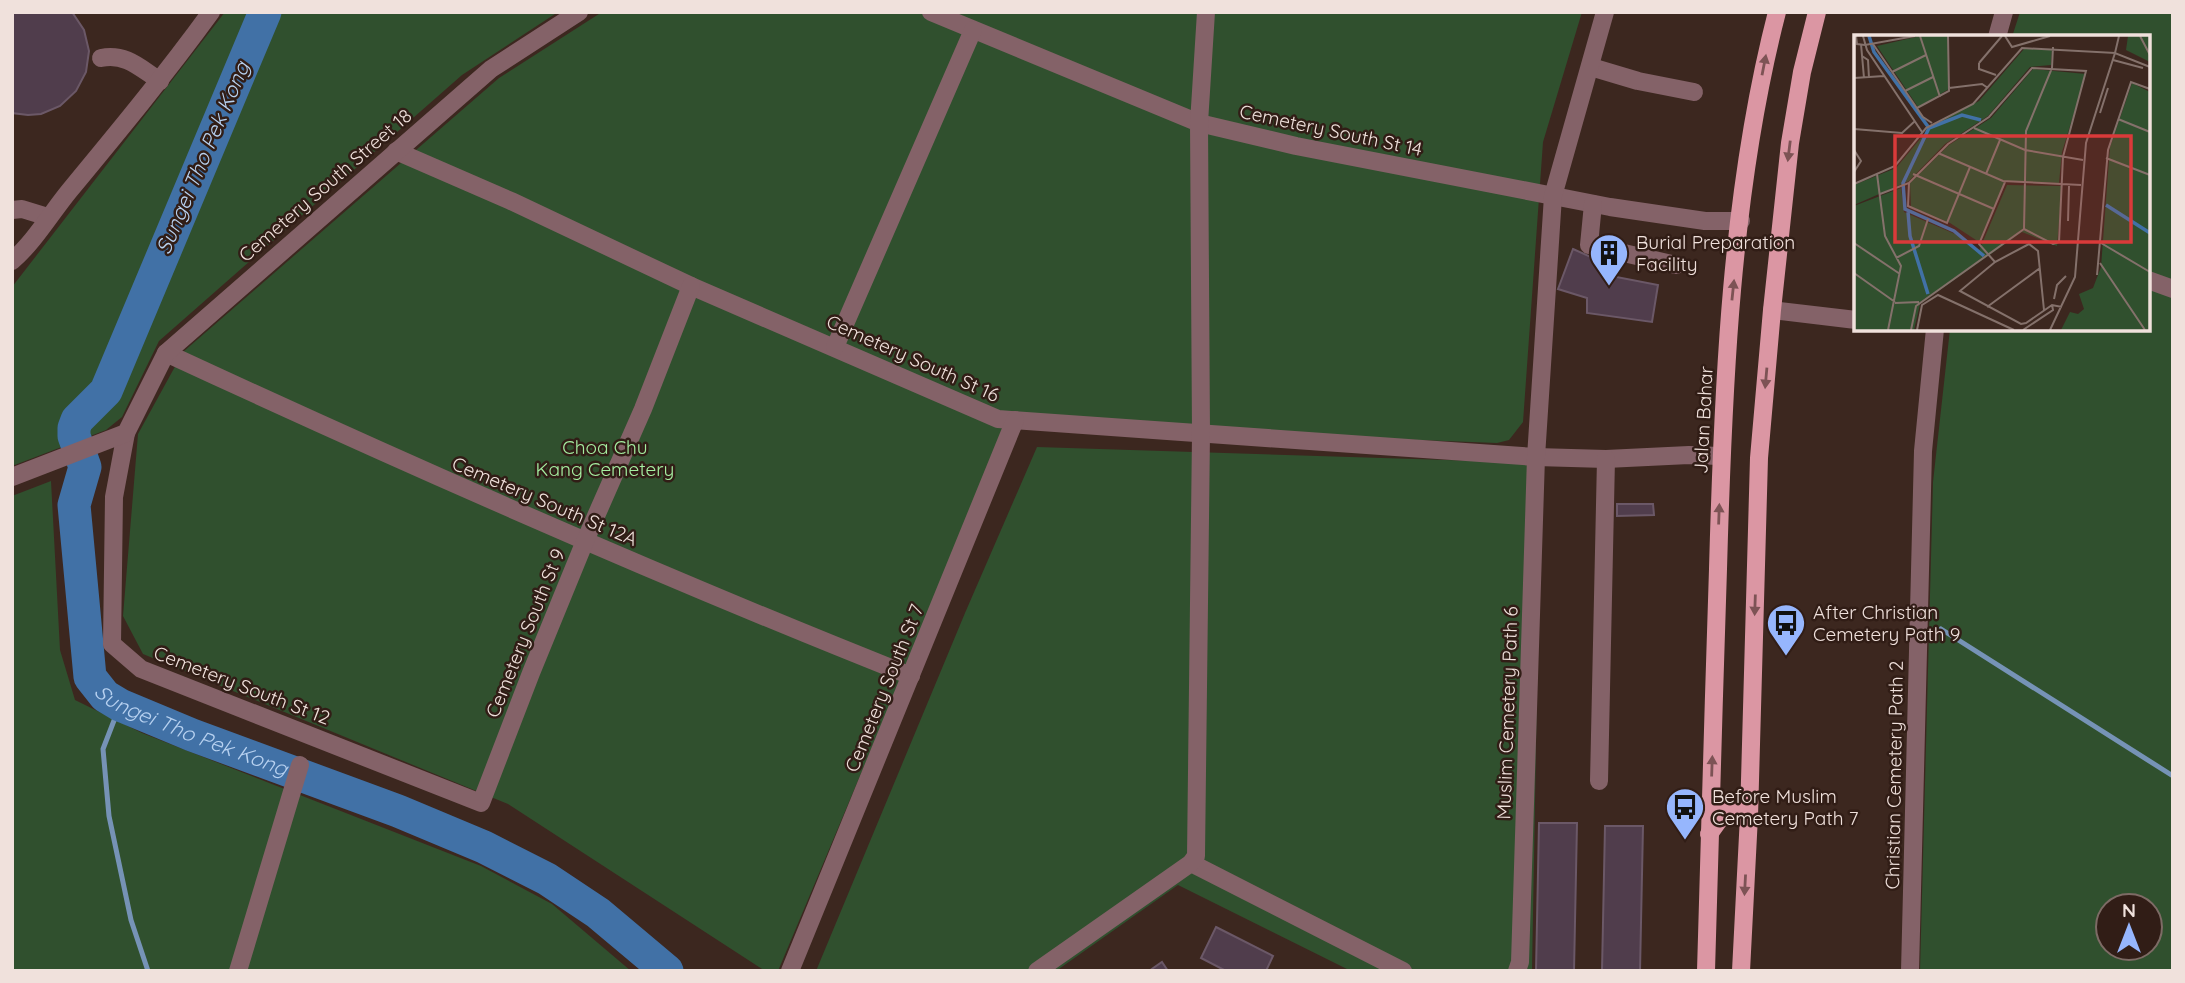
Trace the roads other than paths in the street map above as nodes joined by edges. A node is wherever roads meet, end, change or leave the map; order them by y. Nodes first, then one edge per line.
1 (211, 12) edge
2 (579, 12) edge
3 (930, 12) edge
4 (1206, 12) edge
5 (1605, 12) edge
6 (1777, 12) edge
7 (1817, 12) edge
8 (2004, 12) edge
9 (973, 30) junction
10 (1998, 35) edge
11 (101, 58) dead end
12 (1591, 67) junction
13 (159, 82) junction
14 (1693, 92) dead end
15 (1199, 123) junction
16 (396, 150) junction
17 (1553, 196) junction
18 (1593, 204) junction
19 (12, 210) edge
20 (48, 217) junction
21 (1741, 221) junction
22 (12, 261) edge
23 (1676, 265) dead end
24 (2150, 281) edge
25 (691, 286) junction
26 (2173, 289) edge
27 (1772, 310) junction
28 (1854, 320) edge
29 (1934, 331) edge
30 (835, 347) junction
31 (166, 353) junction
32 (1015, 420) junction
33 (129, 427) junction
34 (1201, 434) junction
35 (1721, 456) junction
36 (1536, 457) junction
37 (1606, 459) junction
38 (12, 477) edge
39 (585, 541) junction
40 (911, 676) junction
41 (298, 774) dead end
42 (1599, 781) dead end
43 (481, 803) joint
44 (1749, 816) junction
45 (1709, 834) junction
46 (1191, 863) junction
47 (238, 971) edge
48 (790, 971) edge
49 (1037, 971) edge
50 (1403, 971) edge
51 (1517, 971) edge
52 (1706, 971) edge
53 (1741, 971) edge
54 (1910, 971) edge

1 - 13 street
2 - 16 street, Cemetery South Street 18
3 - 9 street, Cemetery South St 14
4 - 15 street
5 - 12 street, Muslim Cemetery Path 6
21 -> 6 main road, Jalan Bahar
7 -> 27 main road
8 - 10 street
9 - 15 street, Cemetery South St 14
9 - 30 street
11 - 13 street
12 - 14 street
12 - 17 street, Muslim Cemetery Path 6
13 - 20 street
15 - 17 street, Cemetery South St 14
15 - 34 street
16 - 25 street, Cemetery South St 16
16 - 31 street, Cemetery South Street 18
17 - 18 street, Cemetery South St 14
17 - 36 street, Muslim Cemetery Path 6
18 - 21 street, Cemetery South St 14
18 - 23 street
19 - 20 street
20 - 22 street
35 -> 21 main road, Jalan Bahar
24 - 26 street
25 - 30 street, Cemetery South St 16
25 - 39 street, Cemetery South St 9
27 - 28 street
27 -> 44 main road
29 - 54 street, Christian Cemetery Path 2
30 - 32 street, Cemetery South St 16
31 - 33 street, Cemetery South Street 18
31 - 39 street, Cemetery South St 12A
32 - 34 street, Cemetery South St 16
32 - 40 street, Cemetery South St 7
33 - 38 street
33 - 43 street, Cemetery South St 12
34 - 36 street, Cemetery South St 16
34 - 46 street
35 - 37 street, Cemetery South St 16
45 -> 35 main road, Jalan Bahar
36 - 37 street, Cemetery South St 16
36 - 51 street, Muslim Cemetery Path 6
37 - 42 street
39 - 40 street, Cemetery South St 12A
39 - 43 street, Cemetery South St 9
40 - 48 street, Cemetery South St 7
41 - 47 street
44 - 45 main road
44 -> 53 main road
45 - 52 main road, Jalan Bahar
46 - 49 street
46 - 50 street

